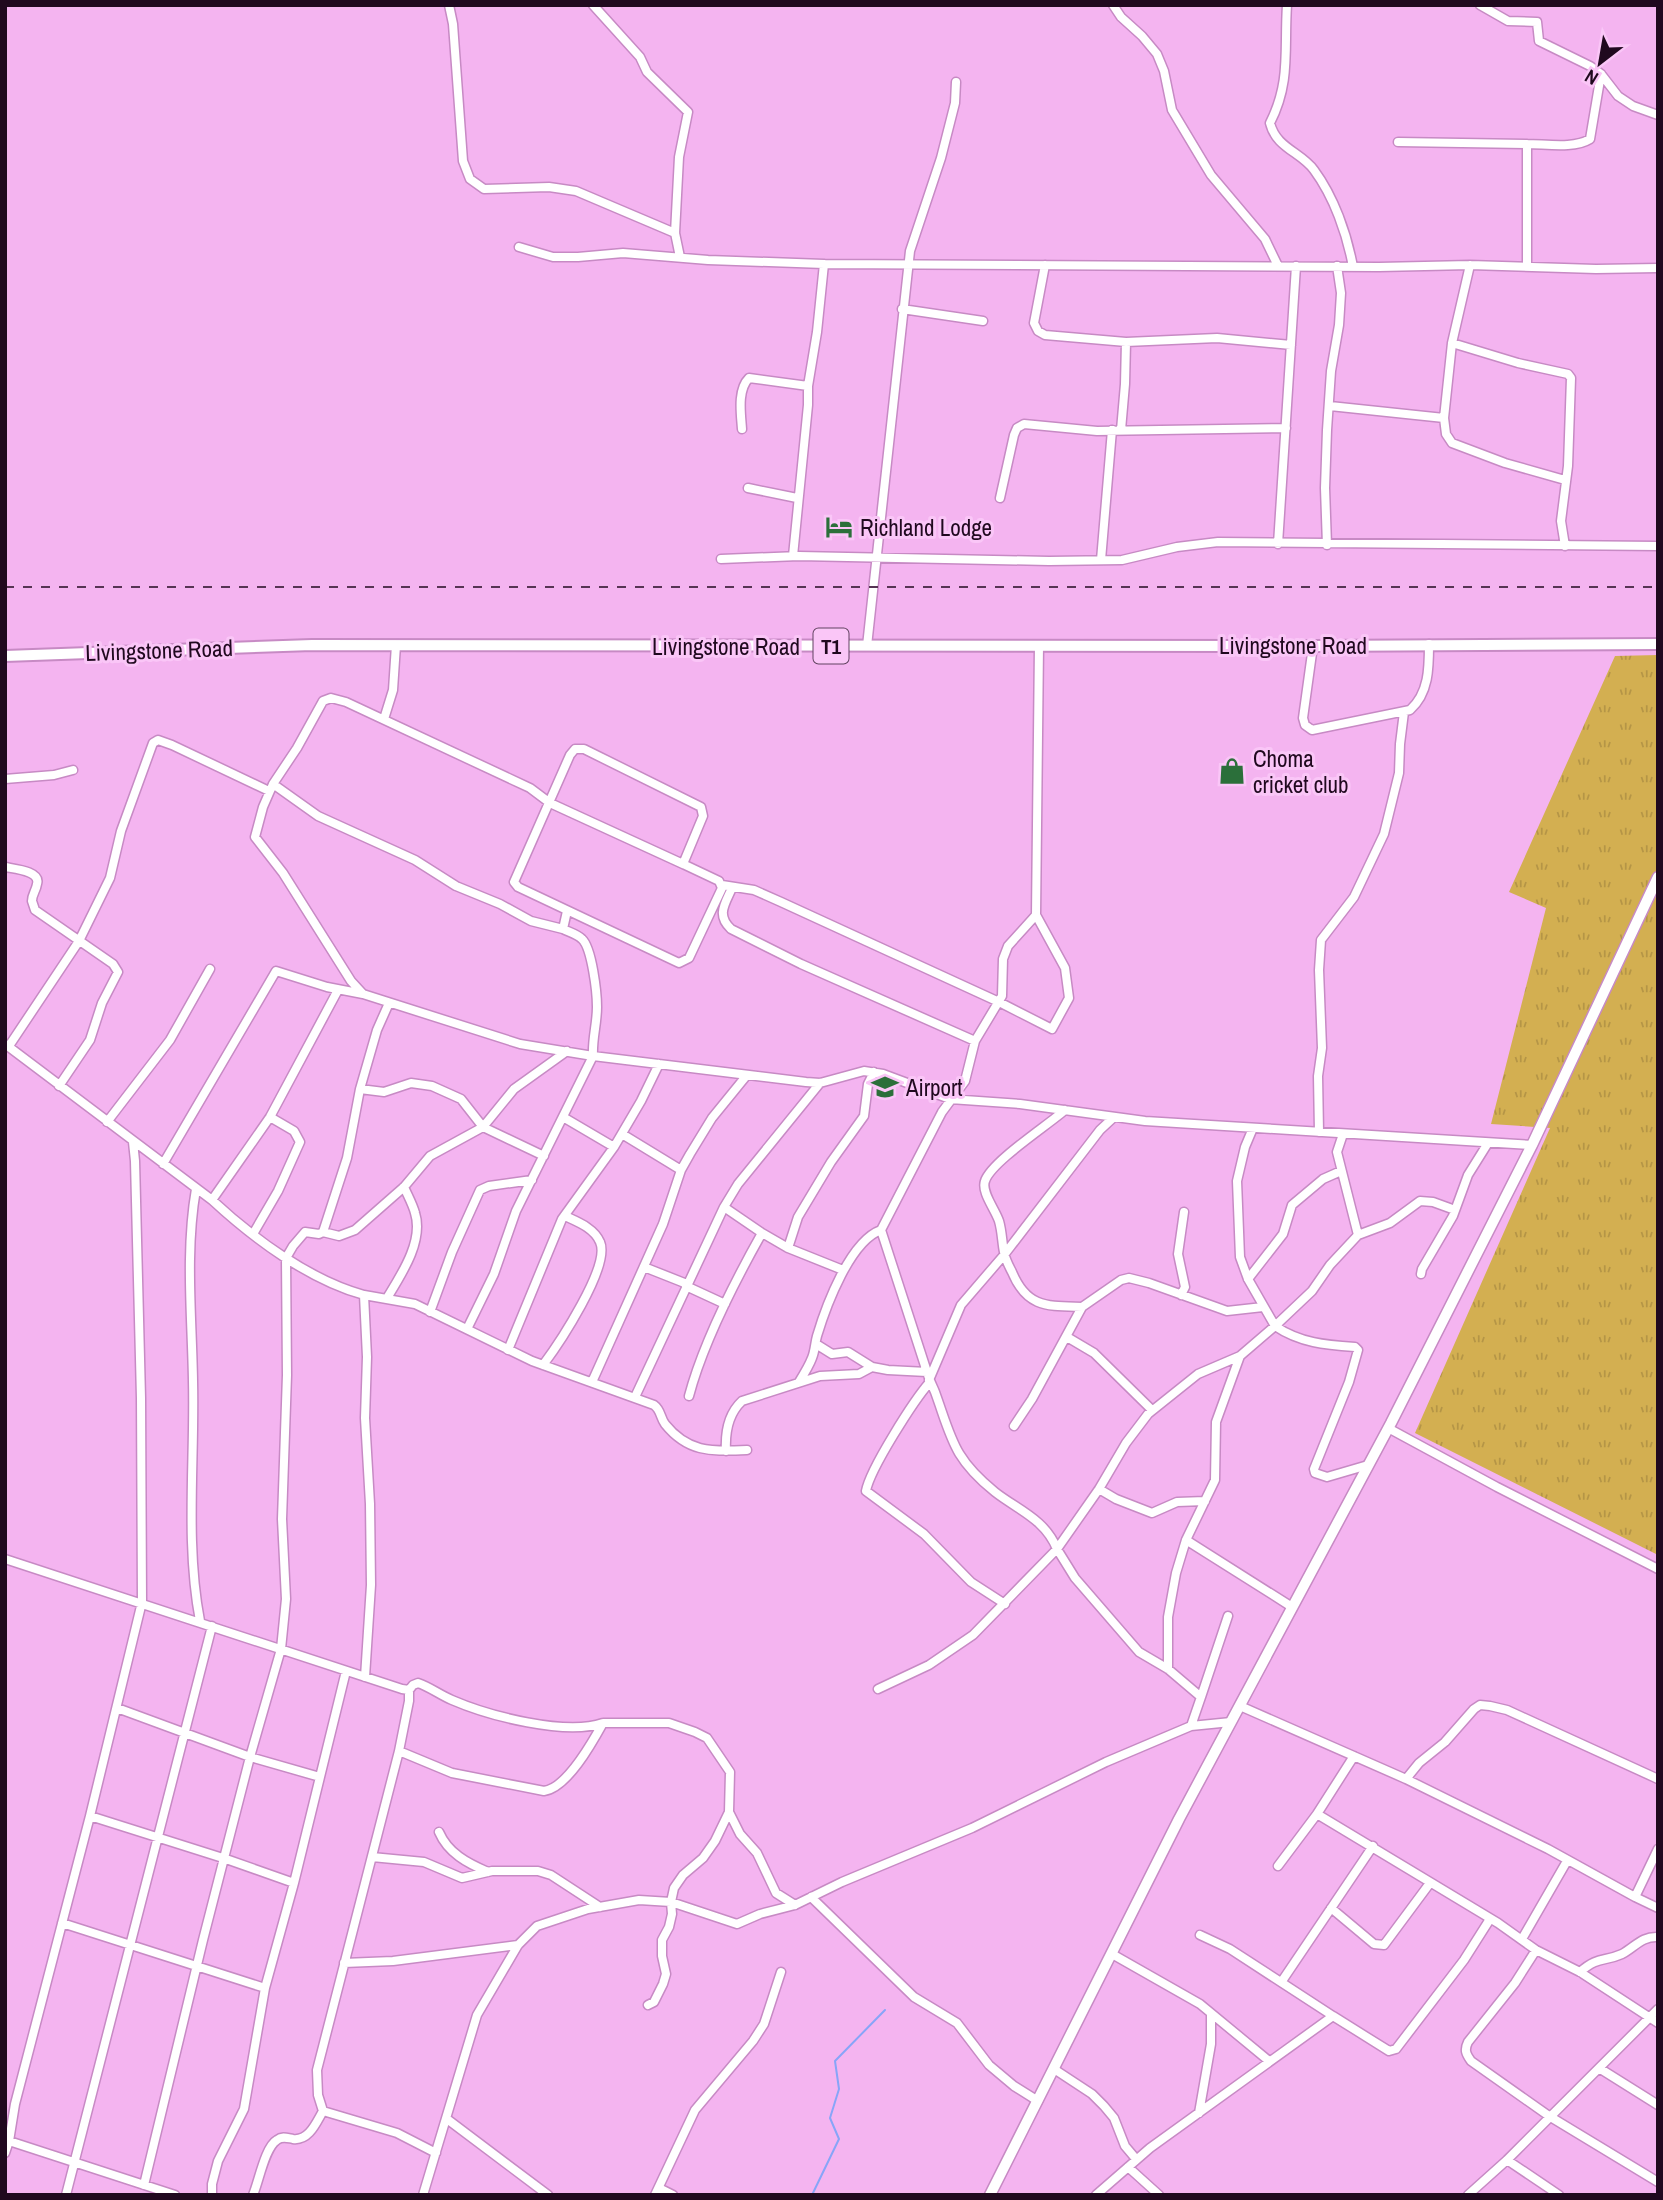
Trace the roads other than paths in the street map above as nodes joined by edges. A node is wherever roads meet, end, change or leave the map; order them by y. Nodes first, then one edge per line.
1 (449, 5) edge
2 (593, 5) edge
3 (1113, 5) edge
4 (1287, 5) edge
5 (1480, 5) edge
6 (1601, 74) junction
7 (956, 82) dead end
8 (1658, 115) edge
9 (1398, 142) dead end
10 (1527, 144) junction
11 (675, 233) junction
12 (519, 247) dead end
13 (680, 257) junction
14 (908, 263) junction
15 (824, 264) junction
16 (1045, 265) junction
17 (1470, 265) junction
18 (1278, 266) junction
19 (1296, 266) junction
20 (1527, 266) junction
21 (1337, 267) junction
22 (1353, 267) junction
23 (1658, 268) edge
24 (902, 309) junction
25 (983, 321) dead end
26 (1126, 342) junction
27 (1452, 343) junction
28 (1291, 345) junction
29 (807, 386) junction
30 (1330, 407) junction
31 (1444, 418) junction
32 (1286, 428) junction
33 (742, 429) dead end
34 (1117, 430) junction
35 (1565, 480) junction
36 (748, 488) dead end
37 (797, 498) junction
38 (1000, 498) dead end
39 (1278, 544) junction
40 (1327, 545) junction
41 (1565, 546) junction
42 (1658, 546) edge
43 (793, 556) junction
44 (877, 558) junction
45 (721, 559) dead end
46 (1101, 560) junction
47 (1430, 644) junction
48 (1658, 644) edge
49 (396, 645) junction
50 (1039, 645) junction
51 (867, 646) junction
52 (1313, 646) junction
53 (5, 656) edge
54 (1404, 712) junction
55 (384, 719) junction
56 (73, 770) dead end
57 (5, 779) edge
58 (271, 788) junction
59 (550, 803) junction
60 (683, 864) junction
61 (5, 867) edge
62 (1658, 877) edge
63 (722, 885) junction
64 (732, 888) junction
65 (567, 911) junction
66 (1036, 915) junction
67 (563, 929) junction
68 (79, 941) junction
69 (210, 969) dead end
70 (338, 990) junction
71 (363, 994) junction
72 (999, 1002) junction
73 (389, 1003) junction
74 (975, 1041) junction
75 (7, 1045) edge
76 (567, 1051) junction
77 (593, 1056) junction
78 (659, 1064) junction
79 (874, 1072) junction
80 (747, 1075) junction
81 (820, 1083) junction
82 (59, 1086) junction
83 (360, 1088) junction
84 (950, 1099) junction
85 (1065, 1110) junction
86 (270, 1116) junction
87 (563, 1117) junction
88 (1114, 1117) junction
89 (107, 1122) junction
90 (483, 1126) junction
91 (1253, 1128) junction
92 (1319, 1132) junction
93 (1343, 1133) junction
94 (622, 1134) junction
95 (133, 1142) junction
96 (1488, 1143) junction
97 (1532, 1145) junction
98 (614, 1147) junction
99 (544, 1156) junction
100 (163, 1164) junction
101 (681, 1170) junction
102 (1341, 1171) junction
103 (532, 1180) junction
104 (404, 1187) junction
105 (196, 1189) junction
106 (212, 1200) junction
107 (724, 1207) junction
108 (1455, 1210) junction
109 (1184, 1212) dead end
110 (565, 1216) junction
111 (881, 1230) junction
112 (323, 1232) junction
113 (762, 1233) junction
114 (253, 1234) junction
115 (1358, 1235) junction
116 (788, 1248) junction
117 (1004, 1255) junction
118 (286, 1258) junction
119 (644, 1267) junction
120 (843, 1270) junction
121 (1422, 1274) dead end
122 (1248, 1279) junction
123 (687, 1285) junction
124 (364, 1295) junction
125 (1181, 1295) junction
126 (387, 1298) junction
127 (725, 1304) junction
128 (1082, 1307) junction
129 (1263, 1307) junction
130 (430, 1312) junction
131 (1275, 1326) junction
132 (467, 1329) junction
133 (1067, 1337) junction
134 (816, 1344) junction
135 (508, 1350) junction
136 (1240, 1356) junction
137 (543, 1365) junction
138 (872, 1367) junction
139 (928, 1378) junction
140 (592, 1382) junction
141 (799, 1382) junction
142 (635, 1396) junction
143 (689, 1396) dead end
144 (1152, 1410) junction
145 (1014, 1426) dead end
146 (1388, 1428) junction
147 (747, 1450) dead end
148 (726, 1451) junction
149 (1368, 1465) junction
150 (1099, 1489) junction
151 (1205, 1501) junction
152 (1186, 1540) junction
153 (1057, 1549) junction
154 (5, 1559) edge
155 (1658, 1569) edge
156 (142, 1602) junction
157 (1005, 1604) junction
158 (1292, 1607) junction
159 (1228, 1616) dead end
160 (200, 1621) junction
161 (212, 1626) junction
162 (281, 1649) junction
163 (1168, 1669) junction
164 (346, 1671) junction
165 (365, 1677) junction
166 (878, 1689) dead end
167 (409, 1690) junction
168 (1201, 1697) junction
169 (1240, 1706) junction
170 (117, 1708) junction
171 (1231, 1722) junction
172 (603, 1723) junction
173 (1191, 1726) junction
174 (184, 1731) junction
175 (399, 1751) junction
176 (1354, 1756) junction
177 (250, 1757) junction
178 (320, 1777) junction
179 (1406, 1779) junction
180 (1658, 1779) edge
181 (730, 1812) junction
182 (1317, 1814) junction
183 (90, 1816) junction
184 (439, 1832) dead end
185 (157, 1838) junction
186 (1373, 1846) junction
187 (1658, 1849) edge
188 (372, 1857) junction
189 (226, 1859) junction
190 (1567, 1861) junction
191 (1278, 1866) dead end
192 (488, 1872) junction
193 (295, 1883) junction
194 (1430, 1883) junction
195 (811, 1897) junction
196 (1634, 1897) junction
197 (671, 1902) junction
198 (795, 1905) junction
199 (600, 1907) junction
200 (1331, 1908) junction
201 (1658, 1908) edge
202 (1490, 1919) junction
203 (62, 1923) junction
204 (1200, 1936) dead end
205 (1658, 1937) edge
206 (1522, 1939) junction
207 (130, 1945) junction
208 (518, 1945) junction
209 (1536, 1950) junction
210 (1112, 1954) junction
211 (344, 1963) junction
212 (198, 1965) junction
213 (781, 1972) dead end
214 (1580, 1972) junction
215 (1282, 1981) junction
216 (265, 1988) junction
217 (648, 2006) dead end
218 (1658, 2009) edge
219 (1211, 2014) junction
220 (1333, 2015) junction
221 (1654, 2020) edge
222 (1269, 2061) junction
223 (1599, 2068) junction
224 (1054, 2069) junction
225 (1038, 2101) junction
226 (1658, 2105) edge
227 (323, 2112) junction
228 (1199, 2113) junction
229 (1549, 2116) junction
230 (447, 2119) junction
231 (9, 2141) junction
232 (5, 2153) edge
233 (436, 2153) junction
234 (1136, 2159) junction
235 (1507, 2160) junction
236 (75, 2161) junction
237 (1128, 2167) junction
238 (1658, 2182) edge
239 (144, 2185) junction
240 (657, 2191) edge
241 (66, 2195) edge
242 (174, 2195) edge
243 (212, 2195) edge
244 (253, 2195) edge
245 (423, 2195) edge
246 (548, 2195) edge
247 (673, 2195) edge
248 (990, 2195) edge
249 (1096, 2195) edge
250 (1159, 2195) edge
251 (1468, 2195) edge
252 (1559, 2195) edge

1 - 11 street
2 - 11 street
3 - 18 street
4 - 22 street
5 - 6 street
6 - 8 street
6 - 10 street
7 - 14 street
9 - 10 street
10 - 20 street
11 - 13 street
12 - 13 street
13 - 15 street
14 - 15 street
14 - 16 street
14 - 24 street
15 - 29 street
16 - 18 street
16 - 26 street
17 - 20 street
17 - 22 street
17 - 27 street
18 - 19 street
19 - 21 street
19 - 28 street
20 - 23 street
21 - 22 street
21 - 30 street
24 - 25 street
24 - 44 street
26 - 28 street
26 - 34 street
27 - 31 street
27 - 35 street
28 - 32 street
29 - 33 street
29 - 37 street
30 - 31 street
30 - 40 street
31 - 35 street
32 - 34 street
32 - 39 street
34 - 38 street
34 - 46 street
35 - 41 street
36 - 37 street
37 - 43 street
39 - 40 street
39 - 46 street
40 - 41 street
41 - 42 street
43 - 44 street
43 - 45 street
44 - 46 street
44 - 51 street
47 - 48 highway, Livingstone Road / T1
47 - 52 highway, Livingstone Road / T1
47 - 54 street
49 - 51 highway, Livingstone Road / T1
49 - 53 highway, Livingstone Road / T1
49 - 55 street
50 - 51 highway, Livingstone Road / T1
50 - 52 highway, Livingstone Road / T1
50 - 66 street
52 - 54 street
54 - 92 street
55 - 58 street
55 - 59 street
56 - 57 street
58 - 67 street
58 - 68 street
58 - 71 street
59 - 60 street
59 - 60 street
59 - 65 street
60 - 63 street
61 - 68 street
62 - 97 main road
63 - 64 street
63 - 65 street
64 - 72 street
64 - 74 street
65 - 67 street
66 - 72 street
66 - 72 street
67 - 77 street
68 - 75 street
68 - 82 street
69 - 89 street
70 - 71 street
70 - 86 street
70 - 100 street
71 - 73 street
72 - 74 street
73 - 76 street
73 - 83 street
74 - 84 street
75 - 82 street
76 - 77 street
76 - 90 street
77 - 78 street
77 - 87 street
78 - 80 street
78 - 94 street
79 - 81 street
79 - 84 street
79 - 116 street
80 - 81 street
80 - 101 street
81 - 107 street
82 - 89 street
83 - 90 street
83 - 112 street
84 - 85 street
84 - 111 street
85 - 88 street
85 - 117 street
86 - 106 street
86 - 114 street
87 - 98 street
87 - 99 street
88 - 91 street
88 - 117 street
89 - 95 street
90 - 99 street
90 - 104 street
91 - 92 street
91 - 122 street
92 - 93 street
93 - 96 street
93 - 102 street
94 - 98 street
94 - 101 street
95 - 100 street
95 - 156 street
96 - 97 street
96 - 108 street
97 - 146 main road
98 - 110 street
99 - 103 street
100 - 105 street
101 - 119 street
102 - 115 street
102 - 122 street
103 - 130 street
103 - 132 street
104 - 112 street
104 - 126 street
105 - 106 street
105 - 160 street
106 - 114 street
107 - 113 street
107 - 123 street
108 - 115 street
108 - 121 street
109 - 125 street
110 - 135 street
110 - 137 street
111 - 120 street
111 - 139 street
112 - 118 street
113 - 116 street
113 - 127 street
114 - 118 street
115 - 131 street
116 - 120 street
117 - 128 street
117 - 139 street
118 - 124 street
118 - 162 street
119 - 123 street
119 - 140 street
120 - 134 street
122 - 129 street
123 - 127 street
123 - 142 street
124 - 126 street
124 - 165 street
125 - 128 street
125 - 129 street
126 - 130 street
127 - 143 street
128 - 133 street
129 - 131 street
130 - 132 street
131 - 136 street
131 - 149 street
132 - 135 street
133 - 144 street
133 - 145 street
134 - 138 street
134 - 141 street
135 - 137 street
136 - 144 street
136 - 151 street
137 - 140 street
138 - 139 street
138 - 141 street
139 - 153 street
139 - 157 street
140 - 142 street
141 - 148 street
142 - 148 street
144 - 150 street
146 - 149 main road
146 - 155 street
147 - 148 street
149 - 158 main road
150 - 151 street
150 - 153 street
151 - 152 street
152 - 158 street
152 - 163 street
153 - 157 street
153 - 163 street
154 - 156 street
156 - 160 street
156 - 170 street
157 - 166 street
158 - 169 main road
159 - 168 street
160 - 161 street
161 - 162 street
161 - 174 street
162 - 164 street
162 - 177 street
163 - 168 street
164 - 165 street
164 - 178 street
165 - 167 street
167 - 172 street
167 - 175 street
168 - 173 street
169 - 171 main road
169 - 176 street
170 - 174 street
170 - 183 street
171 - 173 street
171 - 210 main road
172 - 175 street
172 - 181 street
173 - 195 street
174 - 177 street
174 - 185 street
175 - 188 street
176 - 179 street
176 - 182 street
177 - 178 street
177 - 189 street
178 - 193 street
179 - 180 street
179 - 190 street
181 - 197 street
181 - 198 street
182 - 186 street
182 - 191 street
183 - 185 street
183 - 203 street
184 - 192 street
185 - 189 street
185 - 207 street
186 - 194 street
186 - 200 street
187 - 196 street
188 - 192 street
188 - 211 street
189 - 193 street
189 - 212 street
190 - 196 street
190 - 206 street
192 - 199 street
193 - 216 street
194 - 200 street
194 - 202 street
195 - 198 street
195 - 225 street
196 - 201 street
197 - 198 street
197 - 199 street
197 - 217 street
199 - 208 street
200 - 215 street
202 - 206 street
202 - 220 street
203 - 207 street
203 - 231 street
204 - 215 street
205 - 214 street
206 - 209 street
207 - 212 street
207 - 236 street
208 - 211 street
208 - 230 street
209 - 214 street
209 - 229 street
210 - 219 street
210 - 224 main road
211 - 227 street
212 - 216 street
212 - 239 street
213 - 240 street
214 - 221 street
215 - 220 street
216 - 243 street
218 - 221 street
219 - 222 street
219 - 228 street
220 - 222 street
221 - 223 street
222 - 228 street
223 - 226 street
223 - 229 street
224 - 225 main road
224 - 234 street
225 - 248 main road
227 - 233 street
227 - 244 street
228 - 234 street
229 - 235 street
229 - 238 street
230 - 233 street
230 - 246 street
231 - 232 street
231 - 236 street
233 - 245 street
234 - 237 street
235 - 251 street
235 - 252 street
236 - 239 street
236 - 241 street
237 - 249 street
237 - 250 street
239 - 242 street
240 - 247 street

